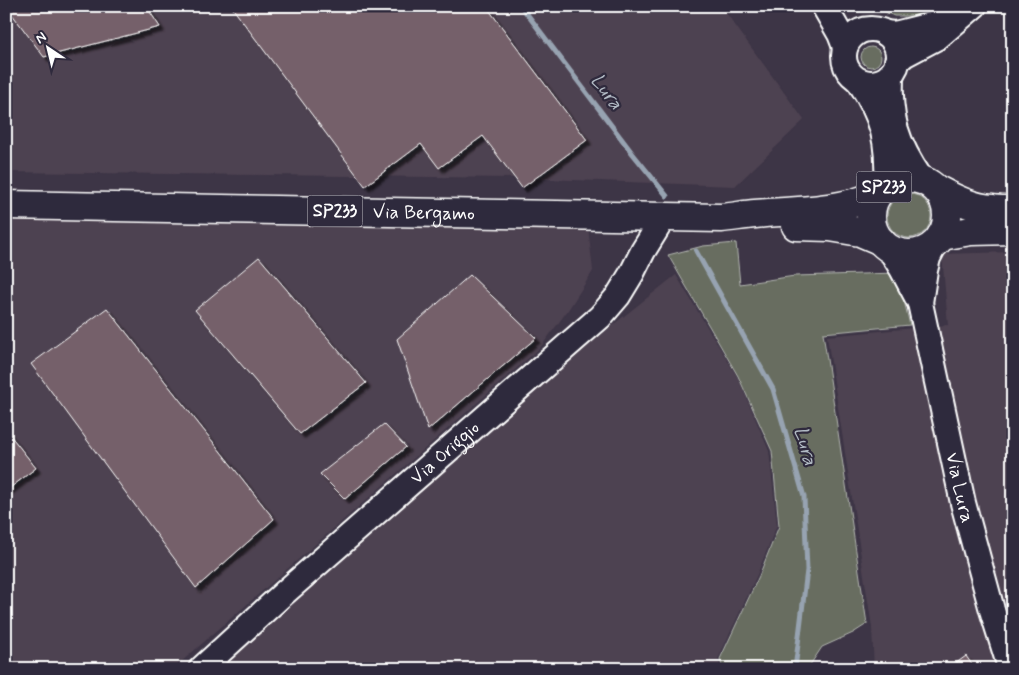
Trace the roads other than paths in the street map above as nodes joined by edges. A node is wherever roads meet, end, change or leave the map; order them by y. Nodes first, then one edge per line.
1 (824, 6) edge
2 (836, 6) edge
3 (967, 12) edge
4 (876, 32) junction
5 (845, 47) junction
6 (894, 68) junction
7 (860, 81) junction
8 (930, 184) junction
9 (882, 190) junction
10 (6, 204) edge
11 (1013, 210) edge
12 (664, 217) junction
13 (721, 218) junction
14 (1013, 230) edge
15 (938, 240) junction
16 (885, 244) junction
17 (920, 303) junction
18 (204, 668) edge
19 (1012, 669) edge

1 - 5 street
2 - 4 street
3 - 4 street
3 - 6 street
4 - 5 street
4 - 6 street
5 - 7 street
6 - 7 street
6 - 8 street
7 - 9 street
8 - 9 main road, SP233
8 - 11 main road, SP233
8 - 15 main road, SP233
9 - 13 main road, Via Bergamo / SP233
9 - 16 main road, SP233
10 - 12 main road, Via Bergamo / SP233
12 - 13 main road, Via Bergamo / SP233
12 - 18 street, Via Origgio
13 - 16 main road, Via Bergamo / SP233
14 - 15 main road, SP233
15 - 16 main road, SP233
15 - 17 street, Via Lura
16 - 17 street, Via Lura
17 - 19 street, Via Lura

